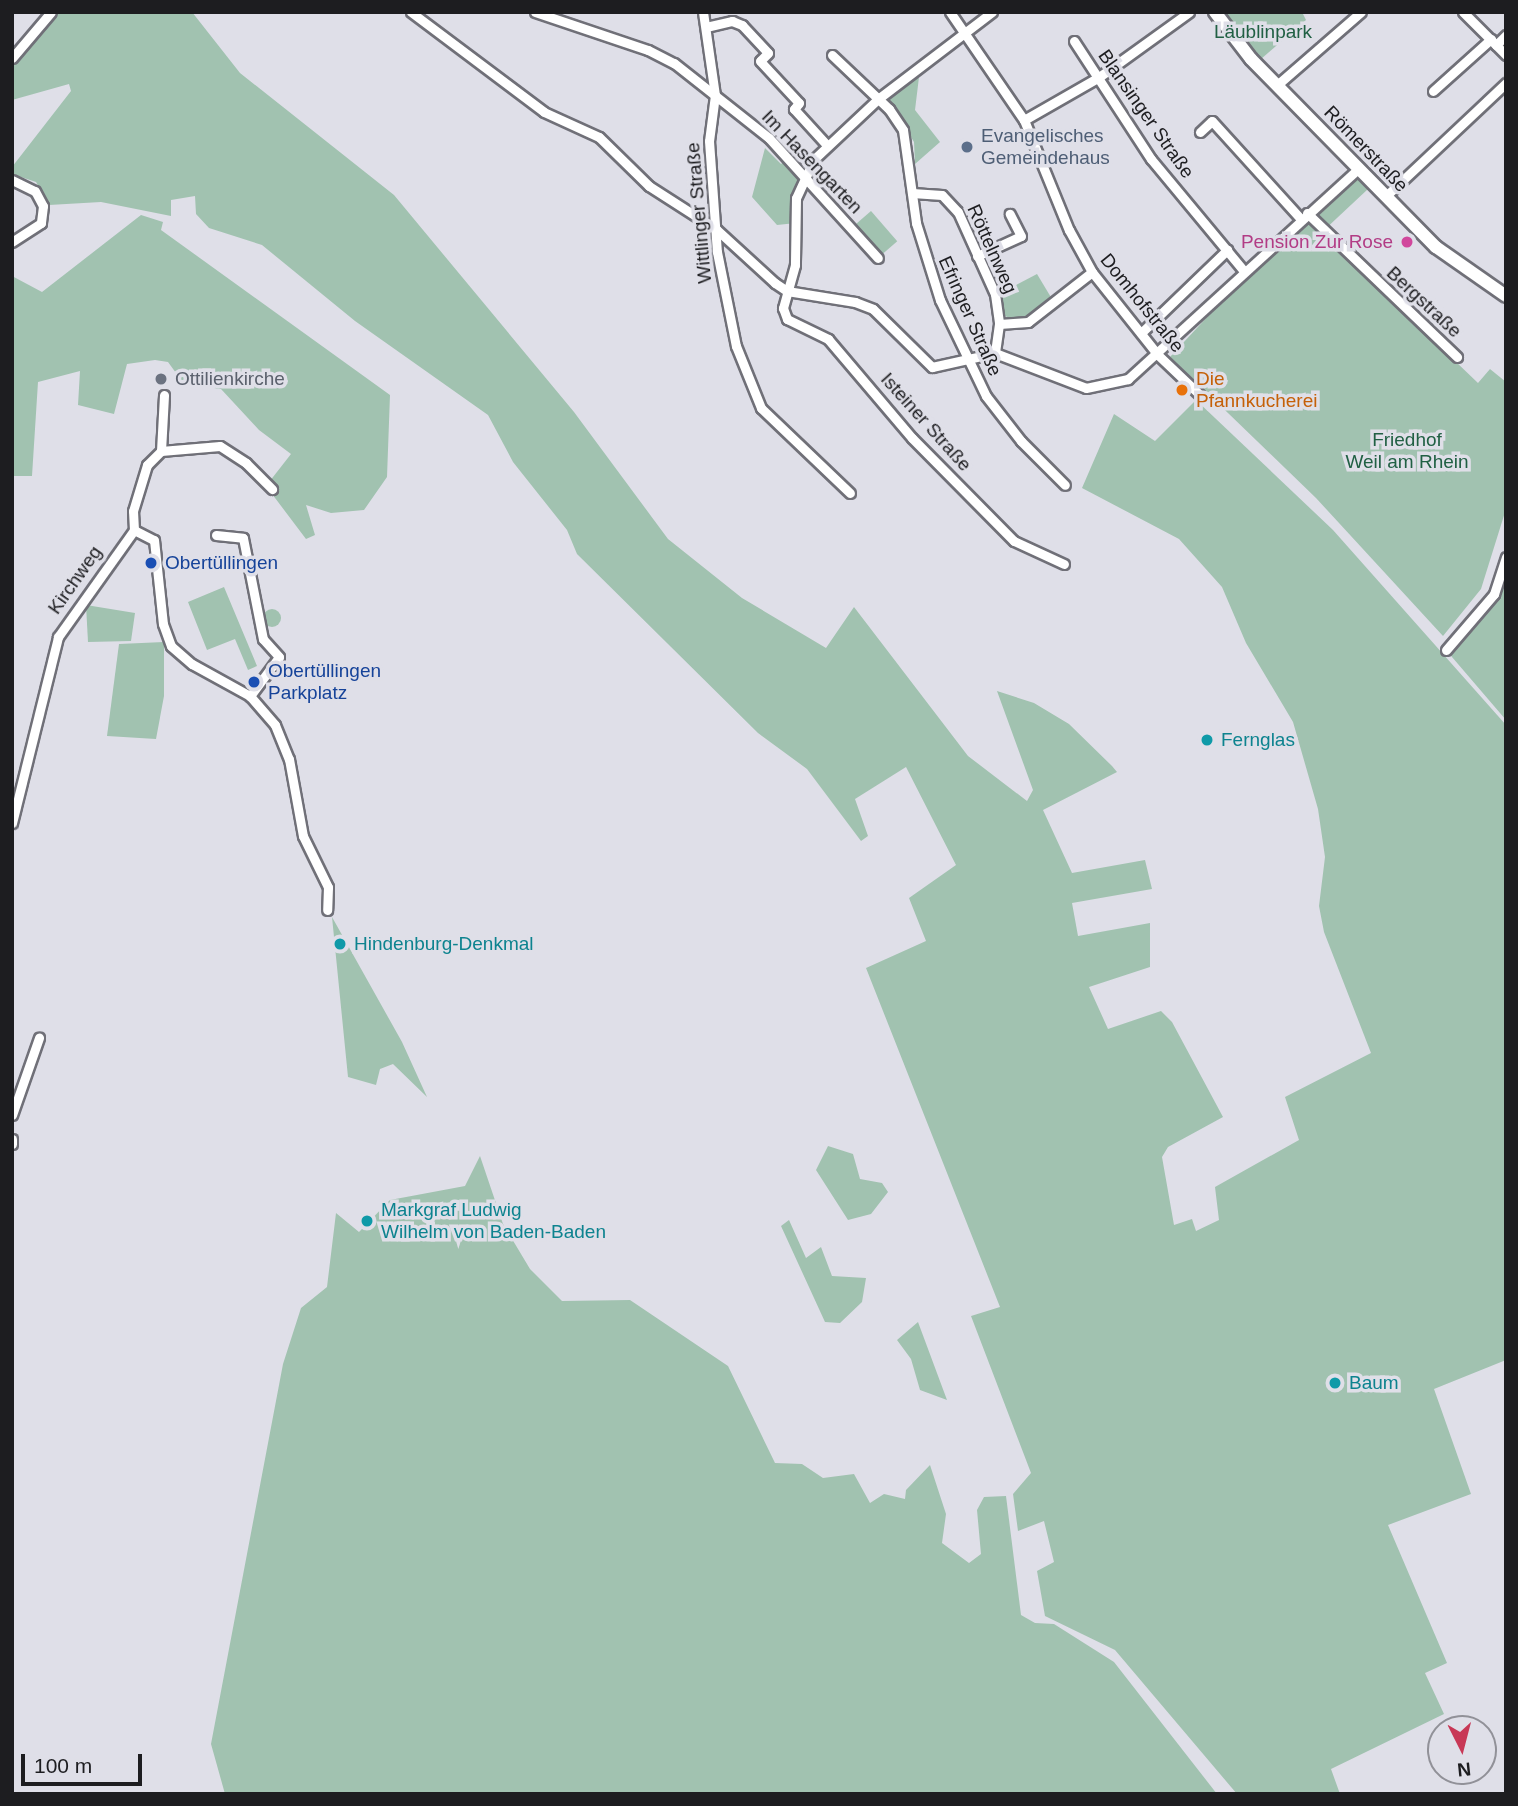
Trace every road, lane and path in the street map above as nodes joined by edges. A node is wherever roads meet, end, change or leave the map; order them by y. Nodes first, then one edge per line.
1 (51, 12) edge
2 (411, 12) edge
3 (535, 12) edge
4 (703, 12) edge
5 (950, 12) edge
6 (992, 12) edge
7 (1189, 12) edge
8 (1215, 12) edge
9 (1361, 12) edge
10 (1463, 12) edge
11 (706, 26) junction
12 (1506, 35) edge
13 (968, 36) junction
14 (1074, 41) dead end
15 (1493, 42) junction
16 (832, 55) dead end
17 (1506, 55) edge
18 (12, 58) edge
19 (1099, 77) junction
20 (1506, 83) edge
21 (1278, 85) junction
22 (1433, 91) dead end
23 (715, 95) junction
24 (879, 98) junction
25 (1024, 120) junction
26 (1200, 132) dead end
27 (826, 144) junction
28 (1358, 169) junction
29 (804, 175) junction
30 (12, 180) edge
31 (912, 192) junction
32 (1386, 196) junction
33 (1010, 214) dead end
34 (1304, 216) junction
35 (716, 229) junction
36 (12, 242) edge
37 (1227, 250) junction
38 (977, 256) junction
39 (878, 258) dead end
40 (1243, 270) junction
41 (1092, 272) junction
42 (787, 291) junction
43 (1506, 296) edge
44 (999, 324) junction
45 (1141, 333) junction
46 (995, 353) junction
47 (1158, 355) junction
48 (1457, 357) dead end
49 (967, 358) junction
50 (1200, 395) dead end
51 (164, 396) dead end
52 (161, 450) junction
53 (1065, 485) dead end
54 (272, 489) dead end
55 (850, 493) dead end
56 (134, 530) junction
57 (216, 535) dead end
58 (1506, 556) edge
59 (1064, 564) dead end
60 (1446, 650) dead end
61 (250, 696) junction
62 (12, 823) edge
63 (327, 910) dead end
64 (39, 1038) dead end
65 (12, 1115) edge

1 - 18 street
2 - 35 street
3 - 23 street, Im Hasengarten
4 - 11 street, Wittlinger Straße
5 - 13 street, Domhofstraße
6 - 13 street
7 - 19 street
8 - 21 street, Römerstraße
9 - 21 street
10 - 15 street
11 - 23 street, Wittlinger Straße
11 - 27 street
12 - 15 street
13 - 24 street
13 - 25 street, Domhofstraße
14 - 19 street, Blansinger Straße
15 - 17 street
15 - 22 street
16 - 24 street, Efringer Straße
19 - 25 street
19 - 37 street, Blansinger Straße
20 - 32 street
21 - 28 street, Römerstraße
23 - 29 street, Im Hasengarten
23 - 35 street, Wittlinger Straße
24 - 27 street
24 - 31 street, Efringer Straße
25 - 41 street, Domhofstraße
26 - 34 street, Bergstraße
27 - 29 street
28 - 32 street, Römerstraße
28 - 34 street
29 - 39 street, Im Hasengarten
29 - 42 street
30 - 36 street
31 - 38 street, Röttelnweg
31 - 49 street, Efringer Straße
32 - 43 street, Römerstraße
33 - 38 street
34 - 40 street
34 - 48 street, Bergstraße
35 - 42 street
35 - 55 street, Wittlinger Straße
37 - 40 street, Blansinger Straße
37 - 45 street
38 - 44 street, Röttelnweg
40 - 47 street
41 - 44 street
41 - 45 street, Domhofstraße
42 - 49 street
42 - 59 street, Isteiner Straße
44 - 46 street, Röttelnweg
45 - 47 street, Domhofstraße
46 - 47 street
46 - 49 street
47 - 50 street, Domhofstraße
49 - 53 street, Efringer Straße
51 - 52 street, Kirchweg
52 - 54 street
52 - 56 street, Kirchweg
56 - 61 street
56 - 62 street, Kirchweg
57 - 61 street
58 - 60 street
61 - 63 street
64 - 65 street

